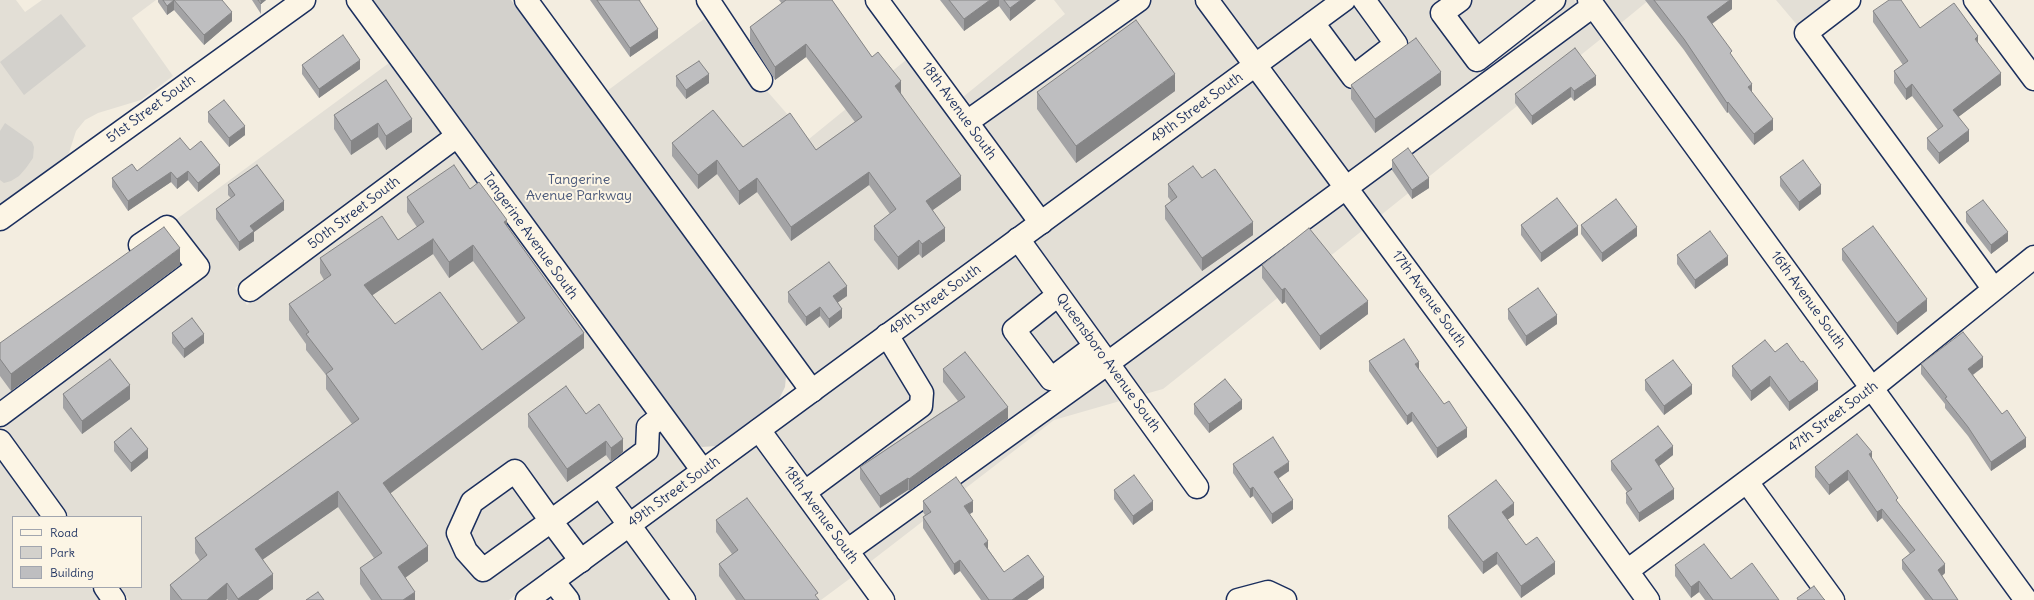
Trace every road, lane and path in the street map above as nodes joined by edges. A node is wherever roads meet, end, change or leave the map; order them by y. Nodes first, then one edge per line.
1 (304, 0) edge
2 (358, 0) edge
3 (526, 0) edge
4 (708, 0) edge
5 (877, 0) edge
6 (1140, 0) edge
7 (1207, 0) edge
8 (1344, 0) edge
9 (1364, 0) edge
10 (1460, 0) edge
11 (1554, 0) edge
12 (1849, 0) edge
13 (1976, 0) edge
14 (1591, 3) edge
15 (1313, 22) junction
16 (1256, 65) junction
17 (2034, 79) edge
18 (761, 80) dead end
19 (967, 122) junction
20 (457, 136) junction
21 (1346, 187) junction
22 (0, 219) edge
23 (1041, 223) junction
24 (1018, 239) junction
25 (125, 256) edge
26 (2034, 257) edge
27 (1993, 288) junction
28 (250, 290) dead end
29 (1058, 295) junction
30 (887, 335) junction
31 (1095, 346) junction
32 (1108, 363) junction
33 (1872, 388) junction
34 (812, 391) junction
35 (0, 415) edge
36 (662, 416) junction
37 (759, 430) junction
38 (0, 442) edge
39 (703, 471) junction
40 (1747, 482) junction
41 (600, 485) junction
42 (1198, 487) dead end
43 (805, 492) junction
44 (53, 516) edge
45 (551, 521) junction
46 (629, 525) junction
47 (847, 551) junction
48 (581, 561) junction
49 (1627, 571) junction
50 (553, 581) junction
51 (527, 600) edge
52 (568, 600) edge
53 (684, 600) edge
54 (883, 600) edge
55 (1238, 600) edge
56 (1285, 600) edge
57 (1648, 600) edge
58 (1833, 600) edge
59 (2026, 600) edge

1 - 22 street, 51st Street South
2 - 20 street, Tangerine Avenue South
3 - 34 street
4 - 18 street
5 - 19 street, 18th Avenue South
6 - 19 street
7 - 16 street, 17th Avenue South
8 - 15 street, 49th Street South
9 - 15 street
10 - 11 street
12 - 27 street
13 - 17 street
14 - 21 street
14 - 33 street, 16th Avenue South
15 - 16 street, 49th Street South
16 - 21 street, 17th Avenue South
16 - 23 street, 49th Street South
19 - 23 street, 18th Avenue South
20 - 28 street, 50th Street South
20 - 36 street, Tangerine Avenue South
21 - 32 street
21 - 49 street, 17th Avenue South
23 - 24 street, 49th Street South
24 - 29 street, Queensboro Avenue South
24 - 30 street, 49th Street South
25 - 35 street
26 - 27 street, 47th Street South
27 - 33 street, 47th Street South
29 - 31 street, Queensboro Avenue South
29 - 31 street
30 - 34 street, 49th Street South
30 - 43 street
31 - 32 street, Queensboro Avenue South
32 - 42 street, Queensboro Avenue South
32 - 47 street
33 - 40 street, 47th Street South
33 - 59 street, 16th Avenue South
34 - 37 street, 49th Street South
36 - 39 street, Tangerine Avenue South
36 - 41 street
37 - 39 street, 49th Street South
37 - 43 street, 18th Avenue South
38 - 44 street
39 - 46 street, 49th Street South
40 - 49 street, 47th Street South
40 - 58 street
41 - 45 street
41 - 46 street
43 - 47 street, 18th Avenue South
45 - 45 street
45 - 48 street
46 - 48 street, 49th Street South
46 - 53 street
47 - 54 street, 18th Avenue South
48 - 50 street, 49th Street South
49 - 57 street, 17th Avenue South
50 - 51 street, 49th Street South
50 - 52 street
55 - 56 street

